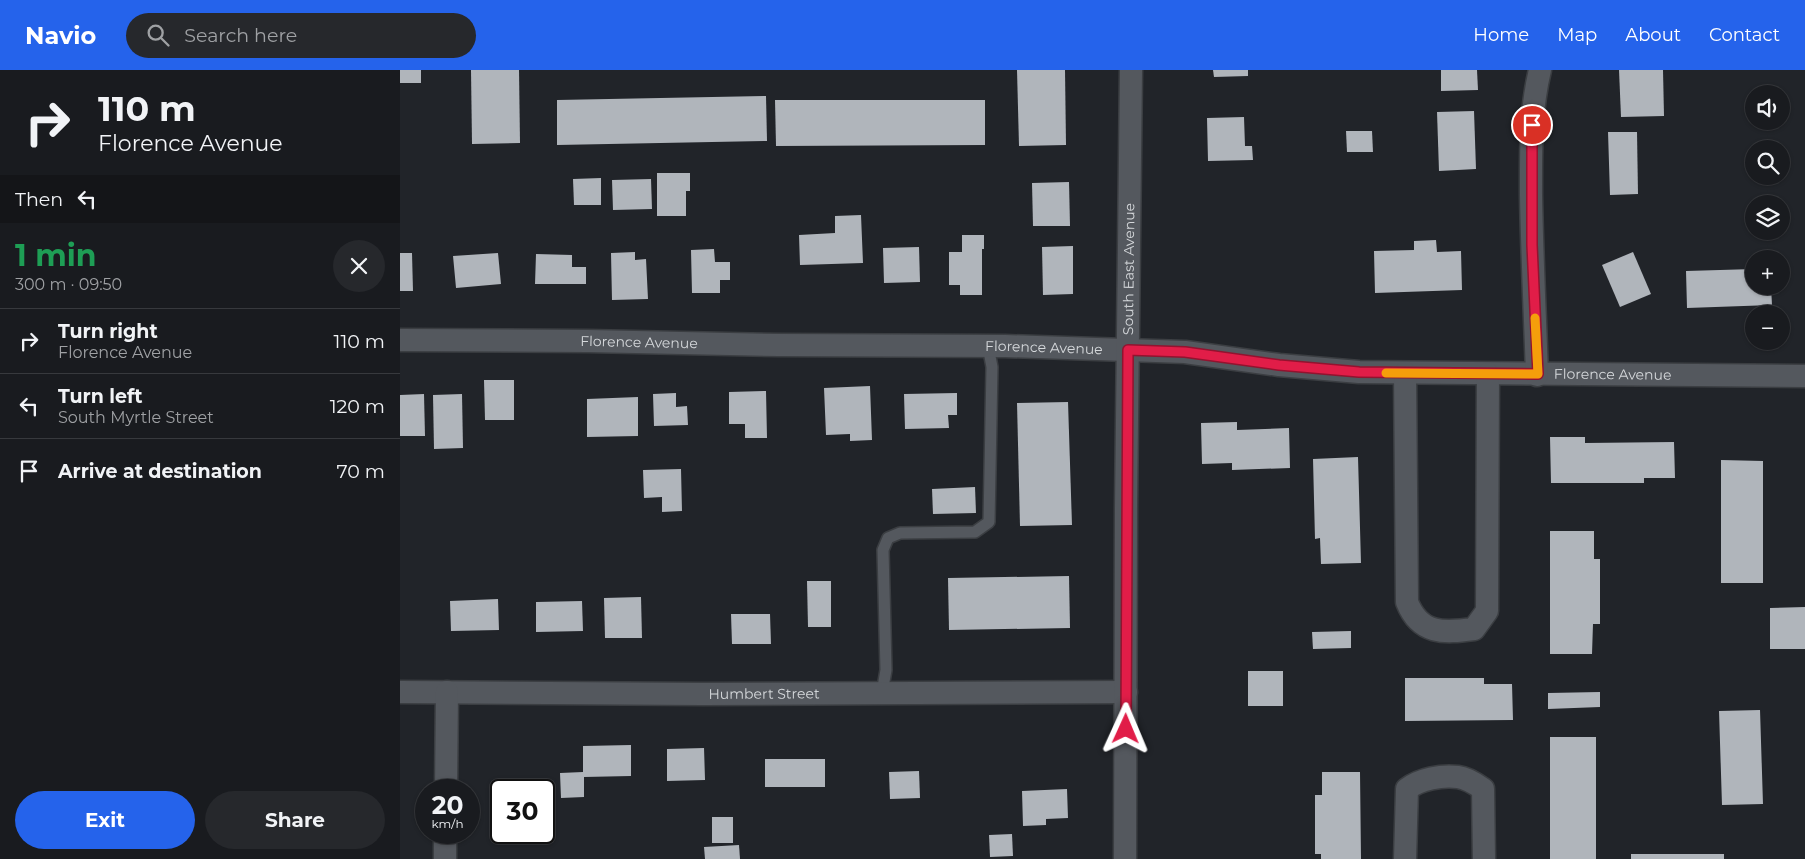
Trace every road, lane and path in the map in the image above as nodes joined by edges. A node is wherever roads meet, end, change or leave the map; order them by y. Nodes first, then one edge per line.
1 (1131, 70) edge
2 (1540, 70) edge
3 (400, 340) edge
4 (988, 346) junction
5 (1128, 350) junction
6 (1405, 373) junction
7 (1488, 374) junction
8 (1538, 374) junction
9 (1805, 376) edge
10 (400, 692) edge
11 (447, 692) junction
12 (1126, 692) junction
13 (882, 693) junction
14 (446, 779) edge
15 (445, 844) edge
16 (445, 859) edge
17 (1125, 859) edge
18 (1405, 859) edge
19 (1484, 859) edge

1 - 5 street, South East Avenue
2 - 8 street
3 - 4 street, Florence Avenue
4 - 5 street, Florence Avenue
4 - 13 lane
5 - 6 street, Florence Avenue
5 - 12 street, South East Avenue
6 - 7 street, Florence Avenue
6 - 7 street
7 - 8 street, Florence Avenue
8 - 9 street, Florence Avenue
10 - 11 street, Humbert Street
11 - 13 street, Humbert Street
11 - 14 street
12 - 13 street, Humbert Street
12 - 17 street, South East Avenue
15 - 16 street
18 - 19 street

